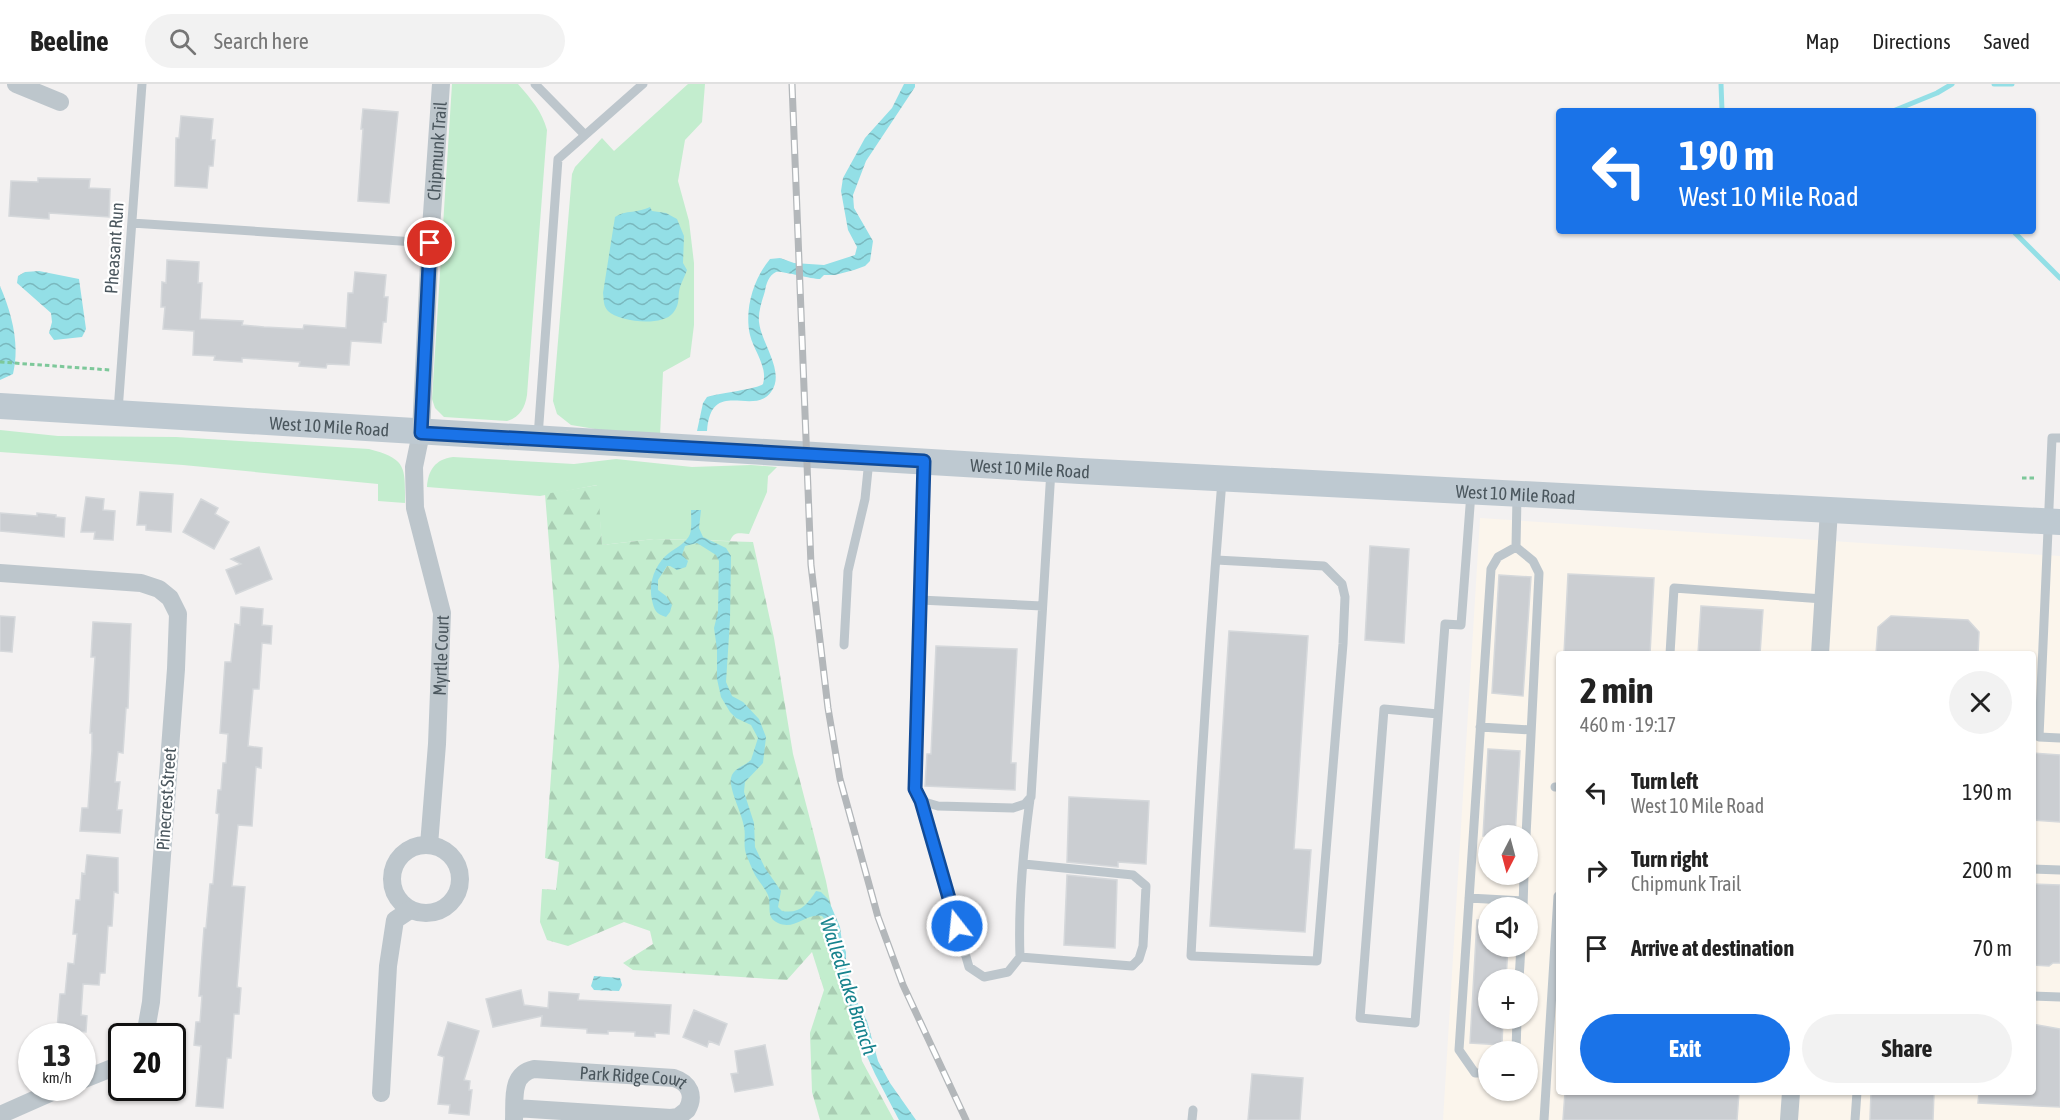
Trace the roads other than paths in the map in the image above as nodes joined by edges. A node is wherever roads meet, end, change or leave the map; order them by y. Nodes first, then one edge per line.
1 (16, 84) edge
2 (142, 84) edge
3 (441, 84) edge
4 (535, 84) edge
5 (643, 84) edge
6 (60, 102) dead end
7 (585, 135) junction
8 (132, 223) junction
9 (430, 243) junction
10 (0, 406) edge
11 (117, 414) junction
12 (421, 433) junction
13 (2060, 438) edge
14 (537, 439) junction
15 (869, 458) junction
16 (924, 461) junction
17 (1051, 469) junction
18 (1223, 478) junction
19 (1471, 491) junction
20 (1517, 493) junction
21 (1829, 510) junction
22 (2054, 521) edge
23 (1516, 547) junction
24 (1216, 560) junction
25 (0, 573) edge
26 (1823, 599) junction
27 (920, 600) junction
28 (1042, 606) junction
29 (844, 645) dead end
30 (1670, 651) edge
31 (1820, 651) edge
32 (1438, 714) junction
33 (1480, 727) junction
34 (1531, 730) junction
35 (2060, 738) edge
36 (1031, 797) junction
37 (921, 801) junction
38 (1527, 825) edge
39 (429, 845) junction
40 (1024, 864) junction
41 (2036, 869) edge
42 (2060, 870) edge
43 (1469, 898) junction
44 (1478, 899) edge
45 (410, 909) junction
46 (1020, 957) junction
47 (1556, 966) edge
48 (2036, 996) edge
49 (2060, 997) edge
50 (147, 1023) edge
51 (1478, 1073) edge
52 (381, 1093) dead end
53 (1791, 1095) edge
54 (1857, 1095) edge
55 (32, 1101) edge
56 (514, 1114) edge
57 (0, 1115) edge
58 (1544, 1120) edge
59 (1789, 1120) edge
60 (1855, 1120) edge

1 - 6 street
2 - 8 lane, Pheasant Run
3 - 9 street, Chipmunk Trail
4 - 7 lane
5 - 7 lane
7 - 14 lane
8 - 9 lane
8 - 11 lane, Pheasant Run
9 - 12 street, Chipmunk Trail
10 - 11 main road, West 10 Mile Road
11 - 12 main road, West 10 Mile Road
12 - 14 main road, West 10 Mile Road
12 - 39 street, Myrtle Court
13 - 22 lane
14 - 15 main road, West 10 Mile Road
15 - 16 main road, West 10 Mile Road
15 - 29 lane
16 - 17 main road, West 10 Mile Road
16 - 27 lane
17 - 18 main road, West 10 Mile Road
17 - 28 lane
18 - 19 main road, West 10 Mile Road
18 - 24 lane
19 - 20 main road, West 10 Mile Road
19 - 32 lane
20 - 21 main road, West 10 Mile Road
20 - 23 lane
21 - 22 main road, West 10 Mile Road
21 - 26 street
22 - 35 lane
23 - 33 lane
23 - 34 lane
24 - 24 lane
25 - 50 street, Pinecrest Street
26 - 30 lane
26 - 31 street
27 - 28 lane
27 - 37 lane
28 - 36 lane
32 - 32 lane
33 - 34 lane
33 - 43 lane
34 - 38 lane
36 - 37 lane
36 - 40 lane
37 - 46 lane
39 - 45 street
39 - 45 street
40 - 46 lane
40 - 46 lane
41 - 42 lane
43 - 44 lane
43 - 51 lane
45 - 52 street
47 - 58 lane
48 - 49 lane
53 - 59 street
54 - 60 lane
55 - 57 street
56 - 56 street, Park Ridge Court

